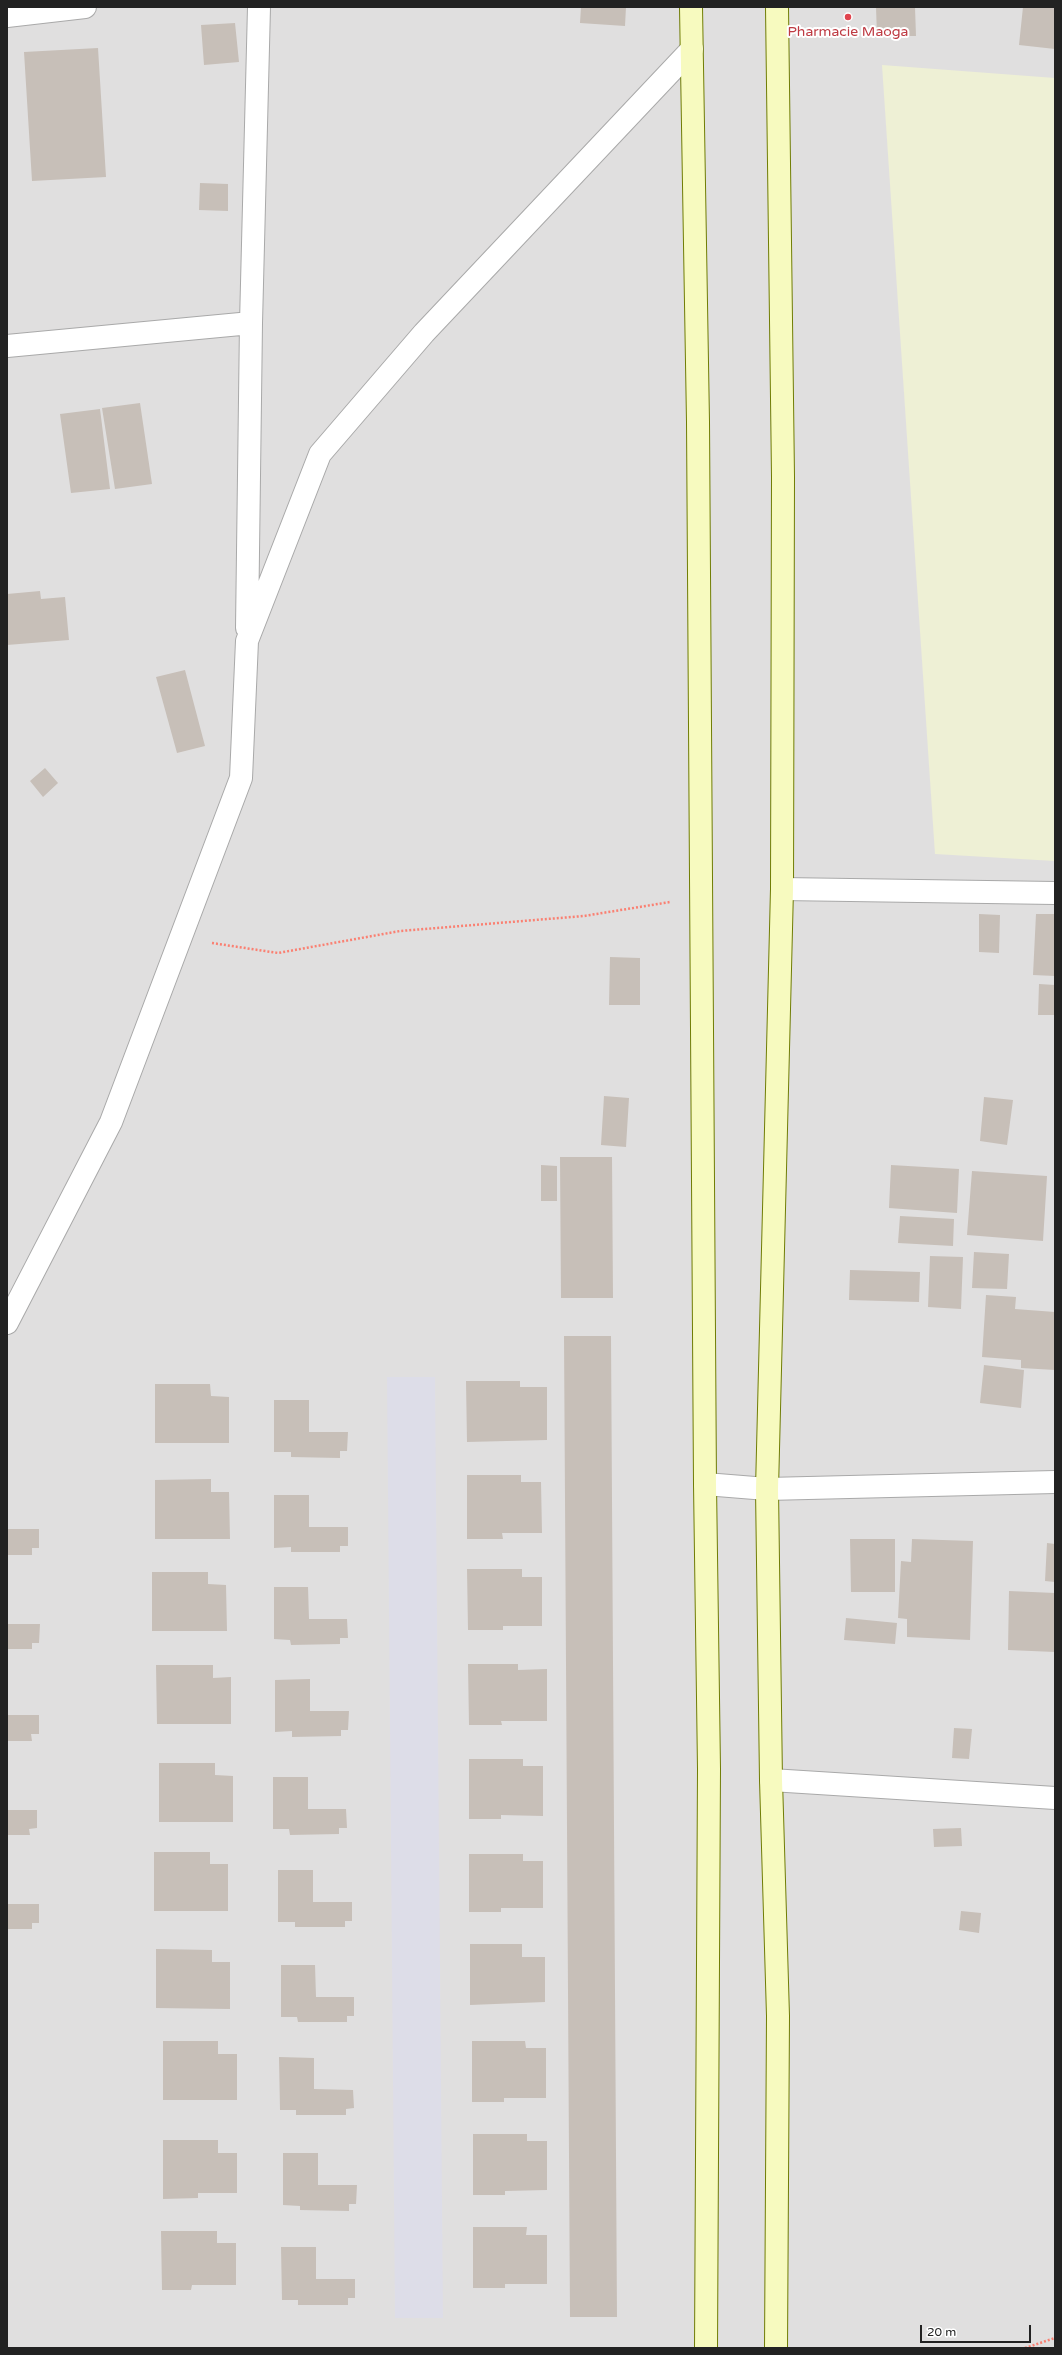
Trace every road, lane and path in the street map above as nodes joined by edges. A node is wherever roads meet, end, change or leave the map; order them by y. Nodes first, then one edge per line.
1 (85, 7) edge
2 (259, 7) edge
3 (692, 7) edge
4 (777, 7) edge
5 (7, 16) edge
6 (692, 49) junction
7 (251, 323) junction
8 (7, 346) edge
9 (246, 641) junction
10 (782, 889) junction
11 (1055, 893) edge
12 (701, 897) junction
13 (182, 939) junction
14 (7, 1323) edge
15 (1055, 1482) edge
16 (705, 1484) junction
17 (767, 1489) junction
18 (771, 1780) junction
19 (1055, 1798) edge
20 (1055, 2338) edge
21 (773, 2347) edge
22 (706, 2348) edge
23 (1025, 2348) edge

1 - 5 street
2 - 7 street
3 - 6 main road
4 - 10 main road
6 - 9 street
6 - 12 main road
7 - 8 street
7 - 9 street
9 - 13 street
10 - 11 street
10 - 17 main road
12 - 13 path
12 - 16 main road
13 - 14 street
15 - 17 street
16 - 17 street
16 - 22 main road
17 - 18 main road
18 - 19 street
18 - 21 main road
20 - 23 path

